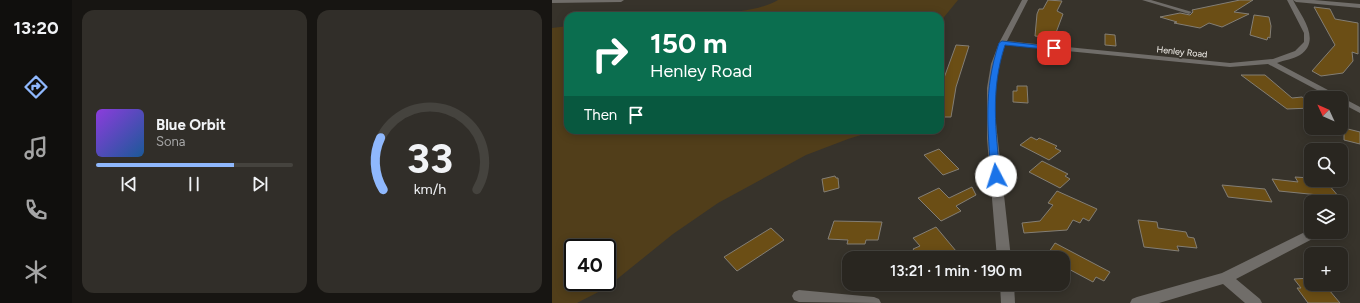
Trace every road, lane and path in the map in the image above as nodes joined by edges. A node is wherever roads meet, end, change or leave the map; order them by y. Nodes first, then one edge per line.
1 (621, 0) edge
2 (1025, 0) edge
3 (1145, 0) edge
4 (1290, 0) edge
5 (1296, 0) edge
6 (552, 1) edge
7 (1360, 6) edge
8 (1189, 12) dead end
9 (1002, 43) junction
10 (1270, 62) junction
11 (1325, 91) edge
12 (1348, 104) edge
13 (1360, 110) edge
14 (1304, 238) edge
15 (1003, 251) edge
16 (1225, 278) junction
17 (1007, 291) edge
18 (799, 296) dead end
19 (874, 303) edge
20 (1008, 303) edge
21 (1137, 303) edge
22 (1255, 303) edge

1 - 6 street
2 - 9 street
3 - 8 street
4 - 10 street, Henley Road
5 - 7 street
9 - 10 street, Henley Road
9 - 15 street
10 - 11 street
12 - 13 street
14 - 16 street
16 - 21 street
16 - 22 street
17 - 20 street
18 - 19 street

